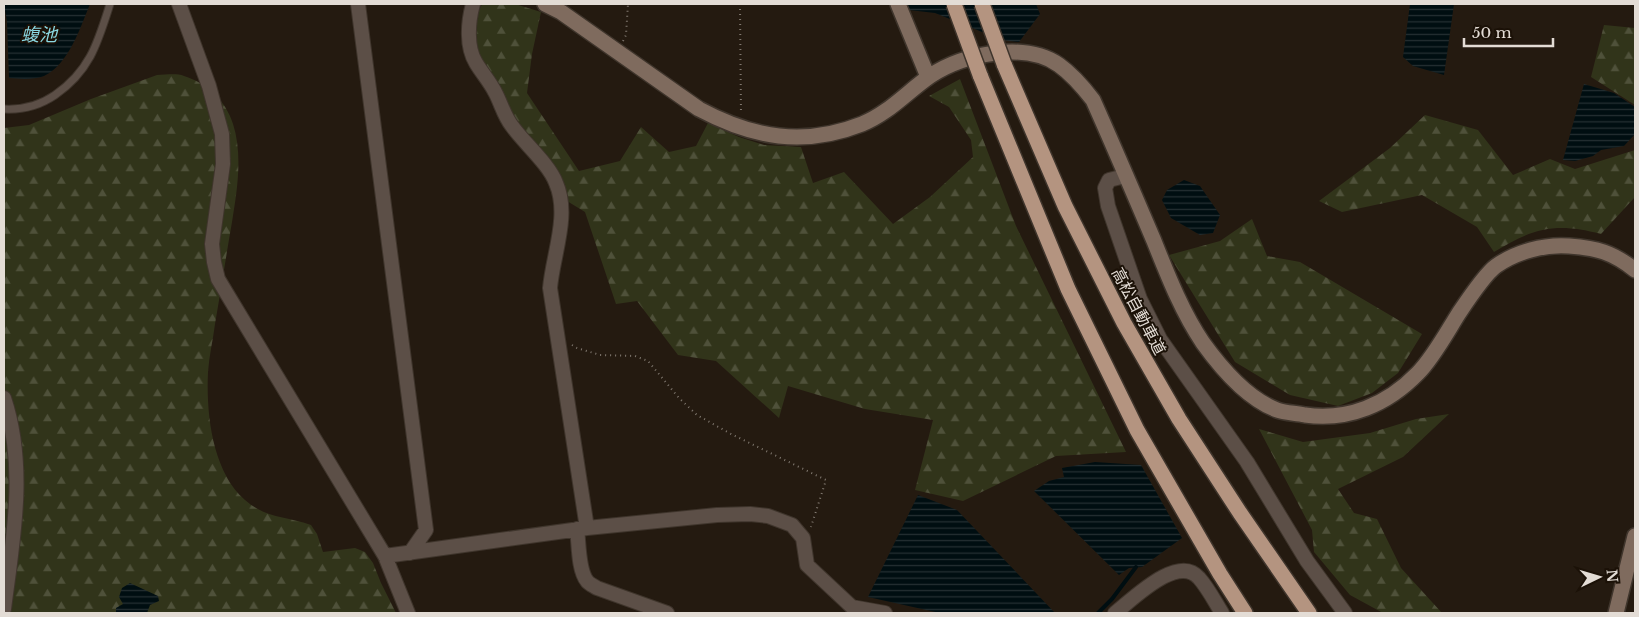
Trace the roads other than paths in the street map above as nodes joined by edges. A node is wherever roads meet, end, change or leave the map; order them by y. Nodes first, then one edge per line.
1 (110, 4) edge
2 (179, 4) edge
3 (358, 4) edge
4 (473, 4) edge
5 (545, 4) edge
6 (898, 4) edge
7 (954, 4) edge
8 (982, 4) edge
9 (928, 77) junction
10 (4, 109) edge
11 (1125, 176) junction
12 (1635, 269) edge
13 (4, 398) edge
14 (582, 528) junction
15 (1635, 536) edge
16 (410, 553) junction
17 (385, 556) junction
18 (4, 610) edge
19 (852, 610) edge
20 (408, 613) edge
21 (667, 613) edge
22 (885, 613) edge
23 (1115, 613) edge
24 (1222, 613) edge
25 (1245, 613) edge
26 (1308, 613) edge
27 (1345, 613) edge
28 (1616, 613) edge

1 - 10 lane
2 - 17 street
3 - 16 street
4 - 14 street
5 - 9 street
6 - 9 street
7 - 25 highway, bridge
8 - 26 highway, 高松自動車道, bridge
9 - 11 street
11 - 12 street
11 - 27 street
13 - 18 street
14 - 16 street
14 - 19 street
14 - 21 street
15 - 28 street
16 - 17 street
17 - 20 street
19 - 22 street
23 - 24 street

